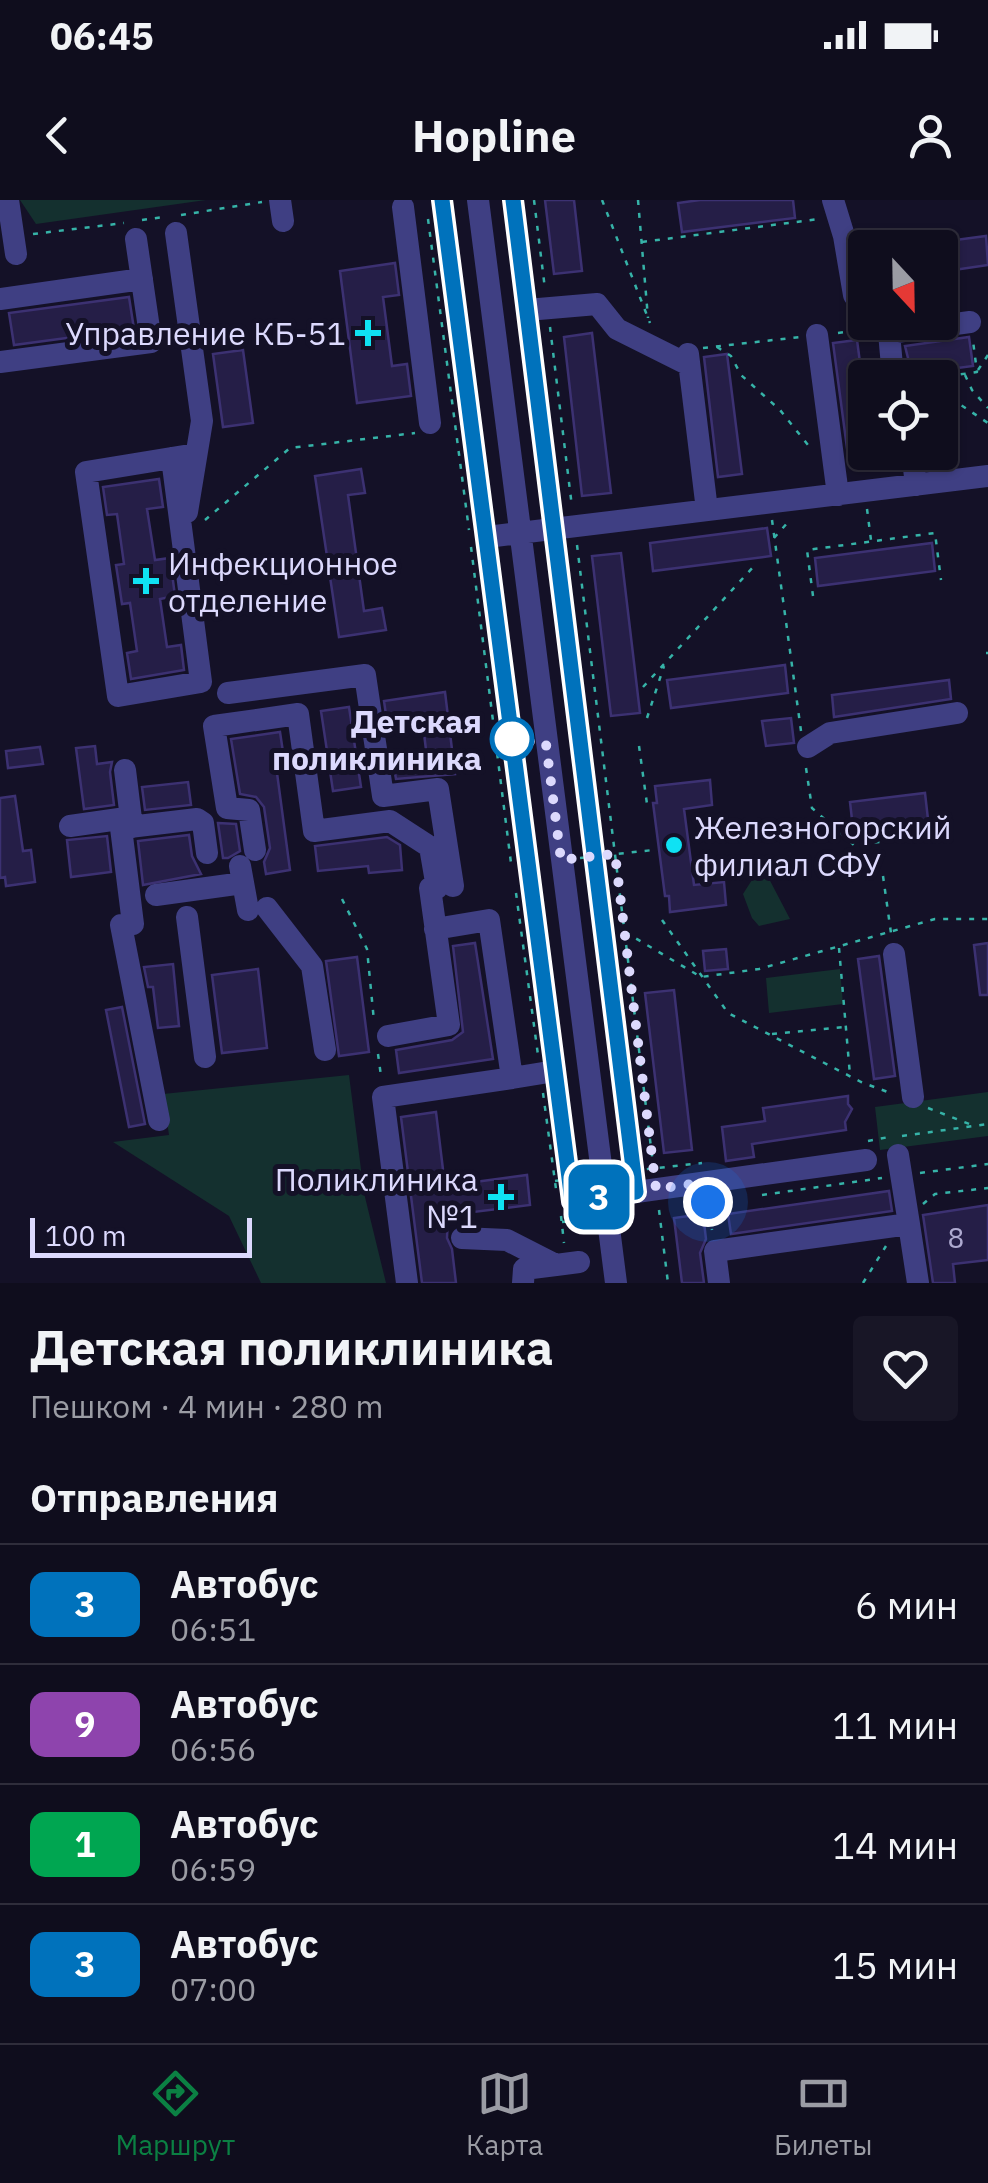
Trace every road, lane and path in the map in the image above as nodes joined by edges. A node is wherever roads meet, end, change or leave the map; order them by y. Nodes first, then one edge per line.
1 (8, 200) edge
2 (478, 200) edge
3 (534, 200) edge
4 (602, 200) edge
5 (638, 200) edge
6 (403, 206) dead end
7 (834, 207) edge
8 (274, 208) edge
9 (176, 233) dead end
10 (37, 236) dead end
11 (136, 239) dead end
12 (642, 242) junction
13 (16, 254) dead end
14 (848, 260) edge
15 (142, 280) junction
16 (0, 298) edge
17 (537, 309) junction
18 (648, 322) junction
19 (958, 322) edge
20 (970, 322) joint
21 (848, 329) edge
22 (662, 332) dead end
23 (817, 335) junction
24 (716, 346) junction
25 (988, 355) edge
26 (688, 358) junction
27 (0, 362) edge
28 (977, 372) junction
29 (965, 374) junction
30 (958, 375) edge
31 (958, 403) edge
32 (988, 408) edge
33 (988, 423) edge
34 (425, 428) joint
35 (812, 450) dead end
36 (196, 454) junction
37 (172, 458) junction
38 (914, 470) edge
39 (988, 476) edge
40 (916, 486) junction
41 (838, 495) junction
42 (867, 507) dead end
43 (707, 510) junction
44 (793, 516) dead end
45 (772, 519) dead end
46 (574, 526) junction
47 (520, 533) junction
48 (487, 537) dead end
49 (774, 538) junction
50 (182, 539) junction
51 (871, 542) junction
52 (755, 566) dead end
53 (940, 580) dead end
54 (813, 596) dead end
55 (665, 665) junction
56 (644, 687) dead end
57 (228, 693) dead end
58 (958, 713) dead end
59 (648, 718) dead end
60 (804, 745) junction
61 (639, 746) dead end
62 (125, 770) dead end
63 (646, 804) dead end
64 (70, 826) dead end
65 (127, 828) junction
66 (930, 836) dead end
67 (652, 850) dead end
68 (207, 853) dead end
69 (615, 854) junction
70 (561, 860) junction
71 (246, 866) junction
72 (883, 876) dead end
73 (440, 887) junction
74 (156, 895) dead end
75 (342, 899) dead end
76 (187, 917) dead end
77 (988, 919) edge
78 (662, 920) dead end
79 (436, 929) junction
80 (625, 932) junction
81 (893, 943) junction
82 (839, 946) junction
83 (701, 978) junction
84 (845, 1027) junction
85 (769, 1035) junction
86 (380, 1036) junction
87 (325, 1050) dead end
88 (206, 1057) dead end
89 (555, 1071) dead end
90 (850, 1076) junction
91 (512, 1078) junction
92 (861, 1082) dead end
93 (383, 1097) junction
94 (913, 1097) dead end
95 (160, 1120) dead end
96 (988, 1124) edge
97 (895, 1156) junction
98 (866, 1160) dead end
99 (988, 1164) edge
100 (706, 1182) junction
101 (988, 1188) edge
102 (656, 1189) junction
103 (604, 1197) junction
104 (747, 1197) dead end
105 (569, 1215) dead end
106 (906, 1228) junction
107 (462, 1238) dead end
108 (716, 1251) junction
109 (407, 1283) edge
110 (523, 1283) edge
111 (616, 1283) edge
112 (668, 1283) edge
113 (719, 1283) edge
114 (863, 1283) edge
115 (918, 1283) edge

1 - 13 street
2 - 47 street
3 - 17 path
4 - 18 path
5 - 12 path
6 - 34 street
7 - 12 path
7 - 14 street
8 - 10 path
9 - 36 street
11 - 15 street
12 - 18 path
15 - 16 street
15 - 27 street
17 - 26 street
17 - 46 path
18 - 22 path
19 - 20 street
20 - 28 path
21 - 23 path
23 - 24 path
23 - 41 street
24 - 26 path
24 - 35 path
25 - 28 path
26 - 43 street
28 - 29 path
29 - 30 path
29 - 32 path
31 - 33 path
34 - 50 path
36 - 37 street
36 - 50 street
37 - 50 street
37 - 50 street
38 - 40 street
39 - 40 street
40 - 41 street
41 - 43 street
42 - 51 path
43 - 46 street
44 - 49 path
45 - 49 path
46 - 47 street
46 - 69 path
47 - 48 street
47 - 70 street
49 - 60 path
51 - 53 path
51 - 54 path
52 - 55 path
55 - 56 path
55 - 59 path
57 - 73 street
58 - 60 street
60 - 66 path
61 - 63 path
62 - 65 street
64 - 65 street
65 - 68 street
65 - 95 street
67 - 69 path
69 - 70 path
69 - 80 path
70 - 103 street
71 - 73 street
71 - 74 street
71 - 87 street
72 - 81 path
73 - 79 street
75 - 86 path
76 - 88 street
77 - 81 path
78 - 83 path
79 - 86 street
79 - 91 street
80 - 83 path
80 - 102 path
81 - 82 path
81 - 94 street
82 - 83 path
82 - 84 path
83 - 85 path
84 - 85 path
84 - 90 path
85 - 90 path
86 - 93 path
89 - 91 street
90 - 92 path
91 - 93 street
93 - 109 street
96 - 97 path
97 - 99 path
97 - 104 path
97 - 106 street
98 - 100 street
100 - 102 street
100 - 108 path
101 - 106 path
102 - 103 street
102 - 112 path
103 - 105 street
103 - 111 street
106 - 108 street
106 - 114 path
106 - 115 street
107 - 110 street
108 - 113 street

